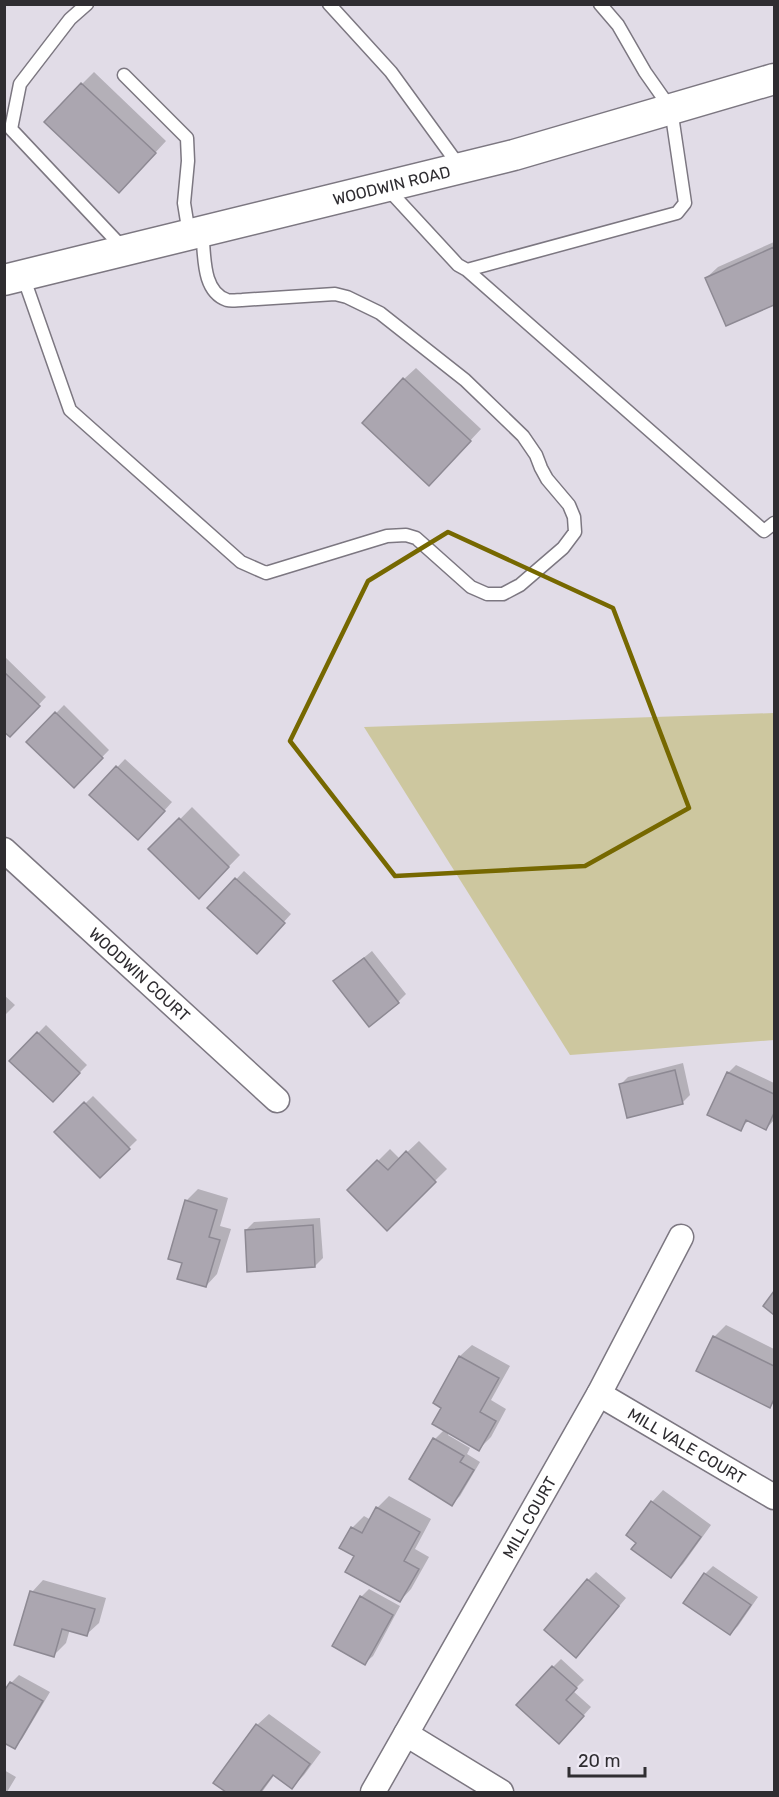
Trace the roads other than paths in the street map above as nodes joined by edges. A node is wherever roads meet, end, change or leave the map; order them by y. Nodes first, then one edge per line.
1 (87, 4) edge
2 (329, 4) edge
3 (600, 4) edge
4 (124, 75) dead end
5 (774, 79) edge
6 (671, 109) junction
7 (460, 168) junction
8 (386, 186) junction
9 (195, 232) junction
10 (123, 249) junction
11 (467, 270) junction
12 (13, 277) edge
13 (774, 523) edge
14 (4, 850) edge
15 (277, 1100) dead end
16 (681, 1237) dead end
17 (599, 1394) junction
18 (774, 1497) edge
19 (406, 1734) junction
20 (372, 1792) edge
21 (501, 1792) edge

1 - 10 lane
2 - 7 lane
3 - 6 lane
4 - 9 lane
5 - 6 street, WOODWIN ROAD
6 - 7 street, WOODWIN ROAD
6 - 11 lane
7 - 8 street, WOODWIN ROAD
8 - 9 street, WOODWIN ROAD
8 - 11 lane
9 - 10 street, WOODWIN ROAD
9 - 12 lane
10 - 12 street, WOODWIN ROAD
11 - 13 lane
14 - 15 street, WOODWIN COURT
16 - 17 street, MILL COURT
17 - 18 street, MILL VALE COURT
17 - 19 street, MILL COURT
19 - 20 street, MILL COURT
19 - 21 street

